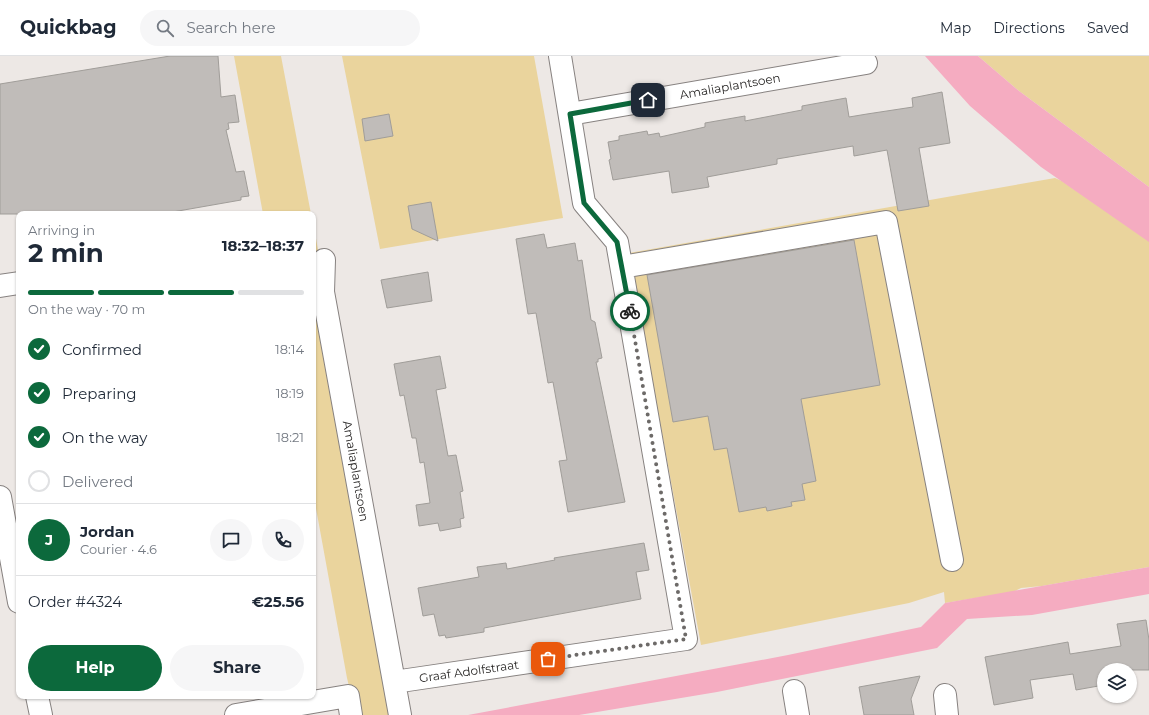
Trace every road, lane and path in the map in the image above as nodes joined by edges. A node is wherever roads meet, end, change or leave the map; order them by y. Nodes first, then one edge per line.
1 (560, 56) edge
2 (866, 63) dead end
3 (570, 114) junction
4 (324, 260) dead end
5 (622, 267) junction
6 (16, 283) edge
7 (0, 286) edge
8 (7, 508) edge
9 (952, 560) dead end
10 (16, 578) edge
11 (394, 682) junction
12 (794, 691) dead end
13 (38, 699) edge
14 (41, 715) edge
15 (236, 715) edge
16 (352, 715) edge
17 (400, 715) edge
18 (798, 715) edge

1 - 3 street
2 - 3 street, Amaliaplantsoen
3 - 5 street
4 - 11 street, Amaliaplantsoen
5 - 9 street
5 - 11 street, Graaf Adolfstraat
6 - 7 street
8 - 10 street
11 - 17 street, Amaliaplantsoen
12 - 18 street
13 - 14 street
15 - 16 street

